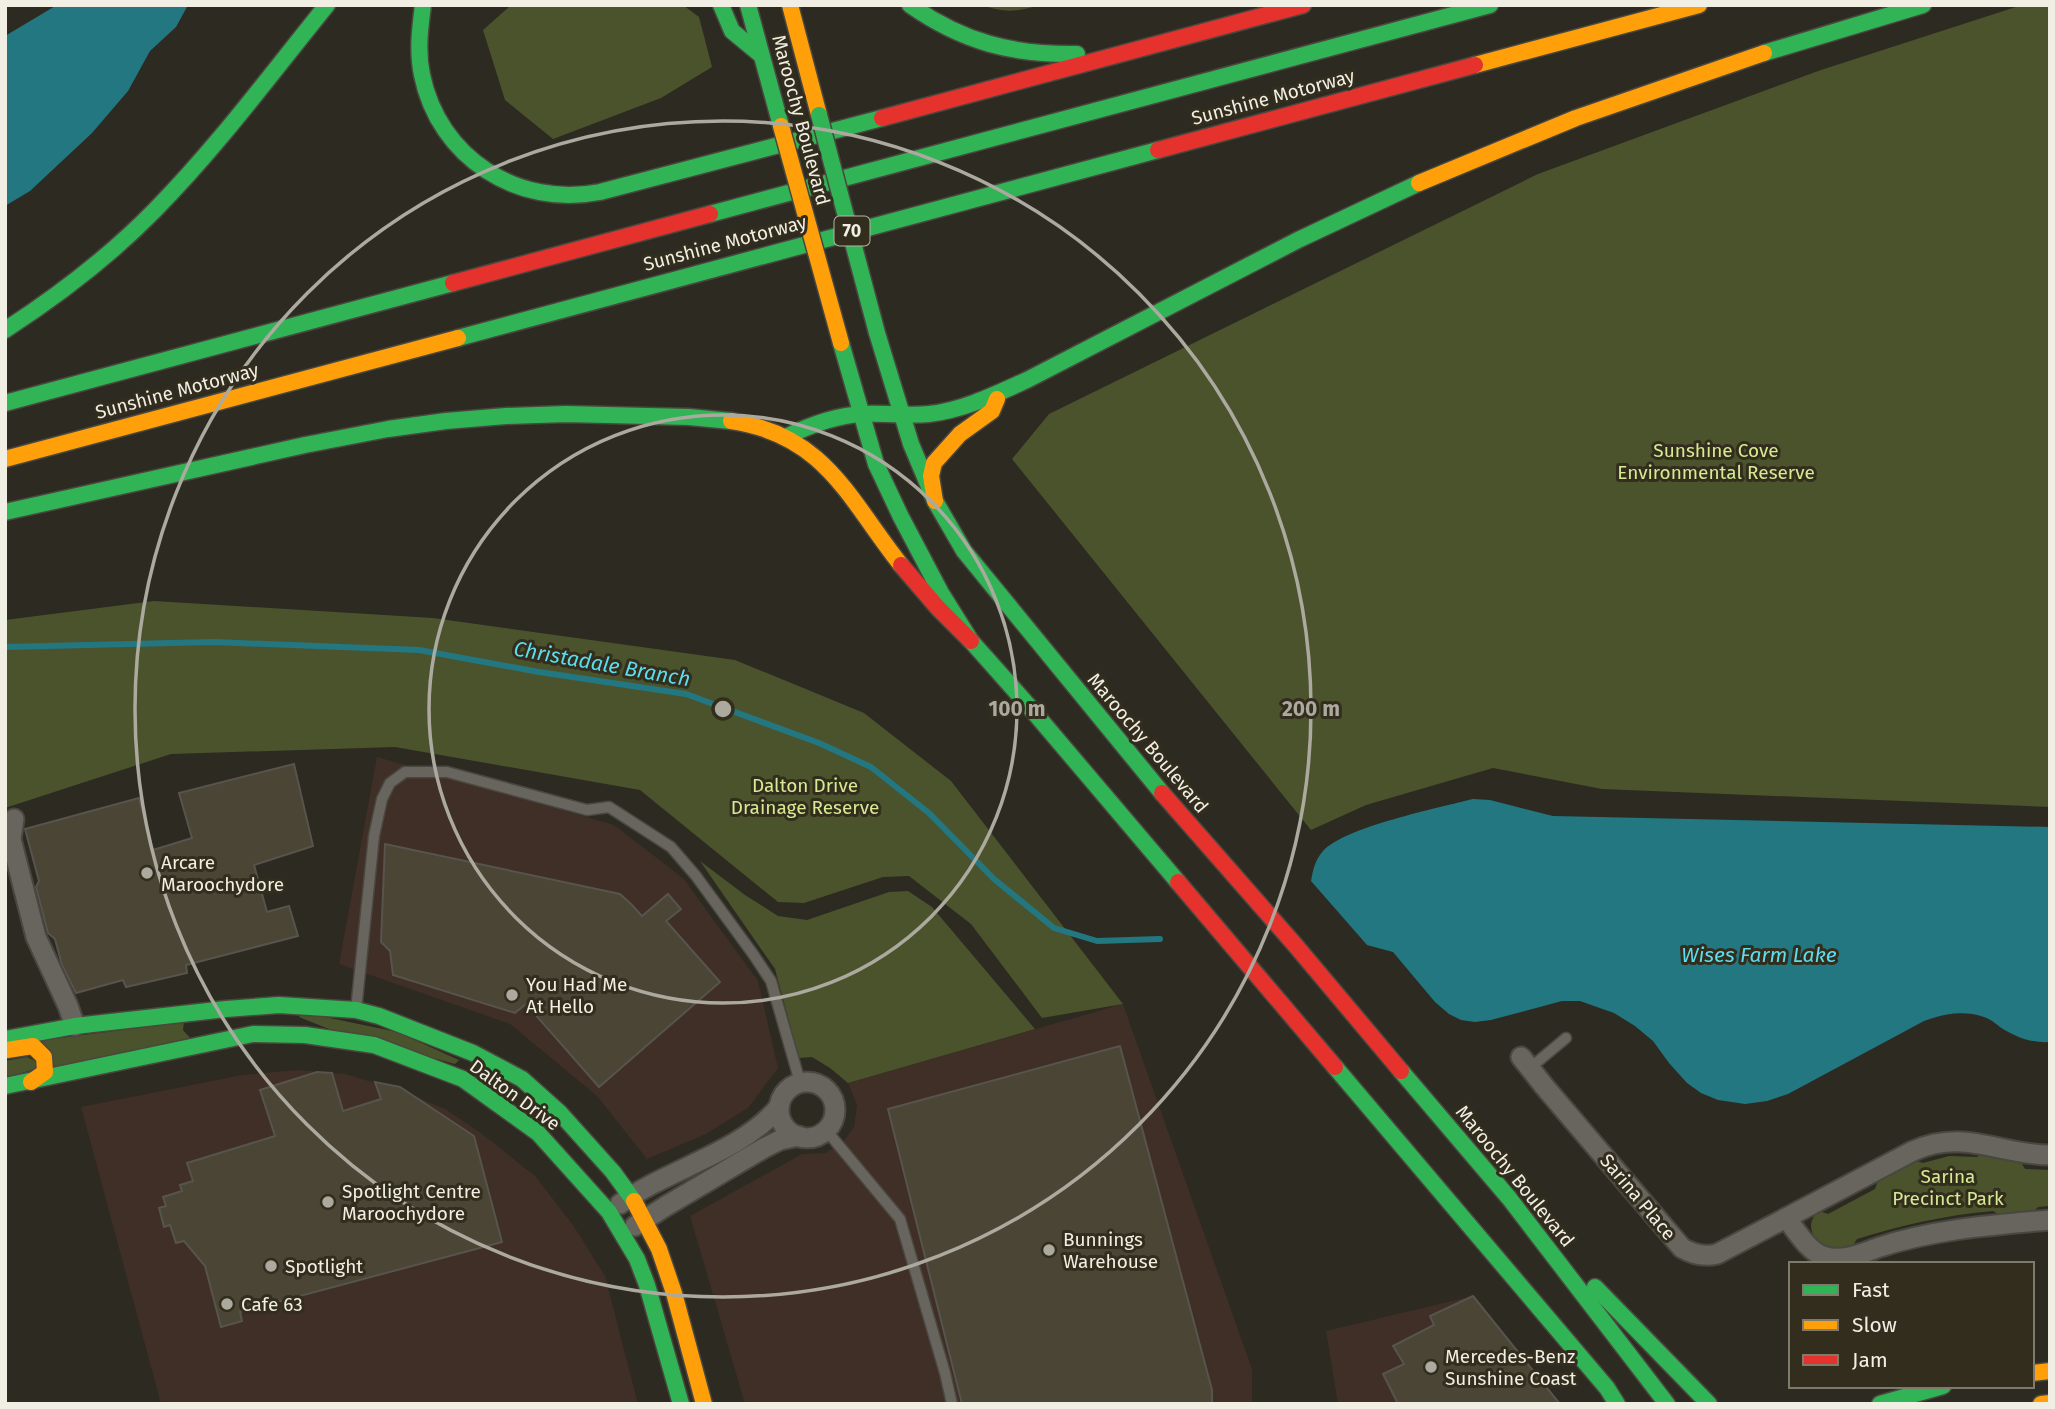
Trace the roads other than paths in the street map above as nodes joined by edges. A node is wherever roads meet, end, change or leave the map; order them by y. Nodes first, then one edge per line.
1 (327, 5) edge
2 (423, 5) edge
3 (721, 5) edge
4 (748, 5) edge
5 (790, 5) edge
6 (910, 5) edge
7 (1303, 5) edge
8 (1490, 5) edge
9 (1699, 5) edge
10 (1923, 5) edge
11 (1135, 51) junction
12 (761, 55) junction
13 (5, 330) edge
14 (999, 393) junction
15 (5, 403) edge
16 (861, 414) junction
17 (900, 415) junction
18 (786, 437) junction
19 (5, 459) edge
20 (934, 501) junction
21 (5, 512) edge
22 (971, 641) junction
23 (14, 819) dead end
24 (226, 1009) junction
25 (356, 1010) junction
26 (75, 1026) junction
27 (305, 1035) junction
28 (1566, 1038) dead end
29 (5, 1039) edge
30 (5, 1051) edge
31 (1526, 1063) joint
32 (798, 1075) junction
33 (31, 1082) junction
34 (5, 1086) edge
35 (779, 1107) junction
36 (826, 1130) junction
37 (799, 1136) junction
38 (2050, 1155) edge
39 (631, 1196) junction
40 (1508, 1198) junction
41 (610, 1212) junction
42 (1786, 1218) junction
43 (644, 1220) junction
44 (2050, 1220) edge
45 (623, 1234) junction
46 (1936, 1388) edge
47 (2050, 1403) edge
48 (681, 1404) edge
49 (704, 1404) edge
50 (952, 1404) edge
51 (1617, 1404) edge
52 (1667, 1404) edge
53 (1709, 1404) edge
54 (1880, 1404) edge
55 (2041, 1404) edge

1 - 13 main road
2 - 11 main road
3 - 12 main road
4 - 12 main road, Maroochy Boulevard
5 - 17 main road, Maroochy Boulevard, bridge
6 - 11 main road
7 - 11 main road
8 - 15 main road, Sunshine Motorway
9 - 19 main road, Sunshine Motorway / 70
10 - 14 main road
12 - 16 main road, Maroochy Boulevard, bridge
14 - 17 main road
14 - 20 main road
16 - 17 main road
16 - 18 main road
16 - 22 main road, Maroochy Boulevard
17 - 20 main road, Maroochy Boulevard
18 - 21 main road
18 - 22 main road
20 - 40 main road, Maroochy Boulevard
22 - 51 main road, Maroochy Boulevard
23 - 26 street
24 - 25 main road, Dalton Drive
24 - 26 main road, Dalton Drive
24 - 27 main road
25 - 32 lane
25 - 39 main road, Dalton Drive
26 - 29 main road, Dalton Drive
27 - 33 main road, Dalton Drive
27 - 41 main road, Dalton Drive
28 - 31 lane
30 - 33 main road
31 - 42 street, Sarina Place
32 - 35 street
32 - 36 street
33 - 34 main road, Dalton Drive
35 - 37 street
35 - 39 street
36 - 37 street
36 - 50 lane
37 - 43 street
38 - 42 street, Sarina Place
39 - 41 street
39 - 43 main road, Dalton Drive
40 - 52 main road, Maroochy Boulevard
40 - 53 main road
41 - 45 main road, Dalton Drive
42 - 44 street
43 - 45 street
43 - 49 main road, Dalton Drive
45 - 48 main road, Dalton Drive
46 - 54 main road
47 - 55 main road

